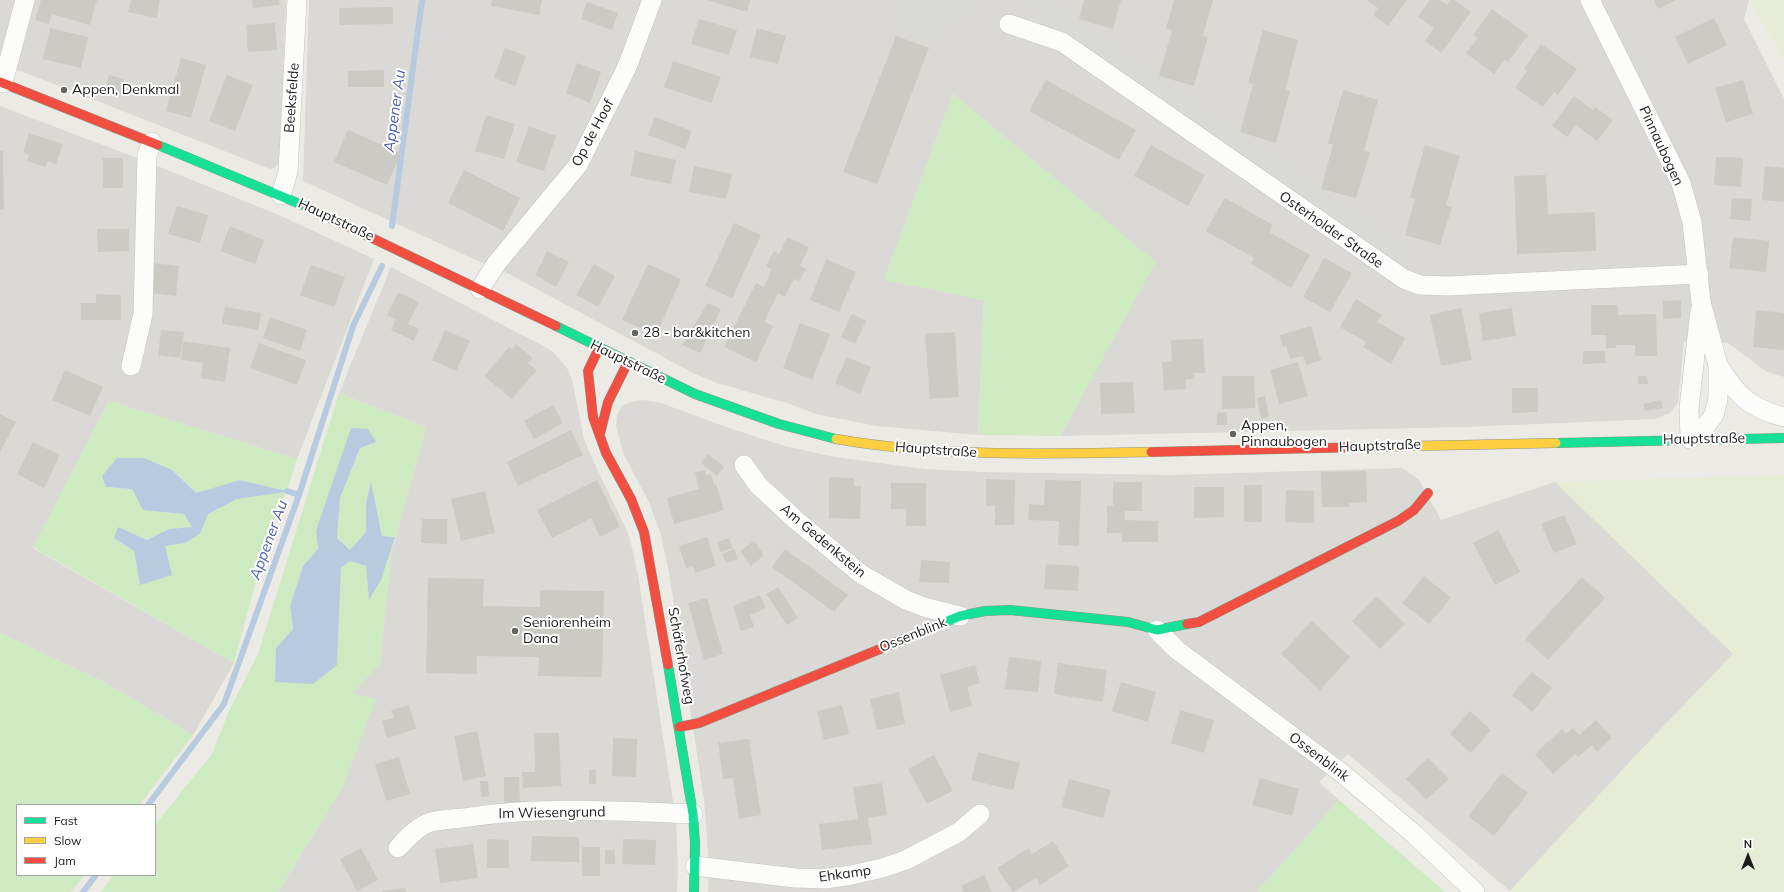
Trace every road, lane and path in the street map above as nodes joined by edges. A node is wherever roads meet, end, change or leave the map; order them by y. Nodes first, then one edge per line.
1 (25, 0) edge
2 (298, 0) edge
3 (652, 0) edge
4 (1590, 0) edge
5 (1010, 24) dead end
6 (2, 83) edge
7 (152, 142) junction
8 (281, 195) junction
9 (1699, 274) junction
10 (480, 288) junction
11 (1701, 302) junction
12 (599, 348) junction
13 (628, 362) junction
14 (1718, 365) junction
15 (131, 366) dead end
16 (1784, 417) edge
17 (600, 435) junction
18 (1784, 438) edge
19 (1690, 439) junction
20 (744, 465) dead end
21 (1428, 493) dead end
22 (960, 616) junction
23 (1157, 630) junction
24 (679, 727) junction
25 (692, 814) junction
26 (980, 814) dead end
27 (398, 848) dead end
28 (695, 866) junction
29 (694, 892) edge
30 (1474, 892) edge

1 - 6 street
2 - 8 street, Beeksfelde
3 - 10 street, Op de Hoof
4 - 9 street, Pinnaubogen
5 - 9 street, Osterholder Straße
6 - 7 main road, Hauptstraße
7 - 8 main road, Hauptstraße
7 - 15 street
8 - 10 main road, Hauptstraße
9 - 11 street, Pinnaubogen
10 - 12 main road, Hauptstraße
11 - 14 street, Pinnaubogen
11 - 19 street, Pinnaubogen
12 - 13 main road, Hauptstraße
12 - 17 main road, Schäferhofweg
13 - 17 main road
13 - 19 main road, Hauptstraße
14 - 16 street, Pinnaubogen
14 - 19 street, Pinnaubogen
17 - 24 main road, Schäferhofweg
18 - 19 main road, Hauptstraße
20 - 22 street, Am Gedenkstein
21 - 23 main road, Ossenblink
22 - 23 main road, Ossenblink
22 - 24 main road, Ossenblink
23 - 30 street, Ossenblink
24 - 25 main road, Schäferhofweg
25 - 27 street, Im Wiesengrund
25 - 28 main road, Schäferhofweg
26 - 28 street, Ehkamp
28 - 29 main road, Schäferhofweg

